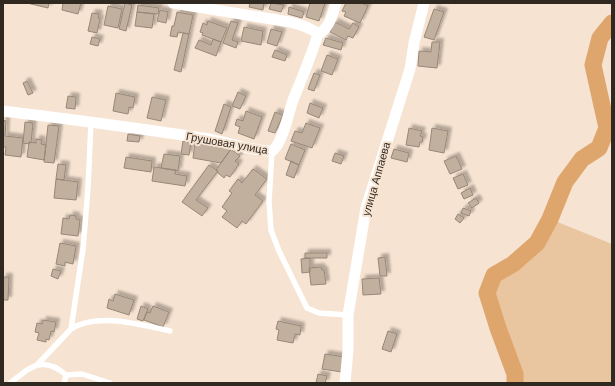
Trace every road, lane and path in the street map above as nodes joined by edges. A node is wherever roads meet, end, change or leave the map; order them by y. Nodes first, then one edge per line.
1 (173, 3) edge
2 (336, 3) edge
3 (424, 3) edge
4 (318, 34) junction
5 (3, 111) edge
6 (91, 122) junction
7 (272, 151) junction
8 (348, 315) junction
9 (71, 329) junction
10 (170, 331) dead end
11 (37, 365) junction
12 (66, 375) junction
13 (10, 383) edge
14 (64, 383) edge
15 (110, 383) edge
16 (344, 383) edge

1 - 4 street
2 - 4 street
3 - 8 street, улица Аппаева
4 - 7 street, Грушовая улица
5 - 6 street, Грушовая улица
6 - 7 street, Грушовая улица
6 - 9 lane
7 - 8 lane
8 - 16 street, улица Аппаева
9 - 10 lane
9 - 11 lane
11 - 12 lane
11 - 13 lane
12 - 14 lane
12 - 15 lane

